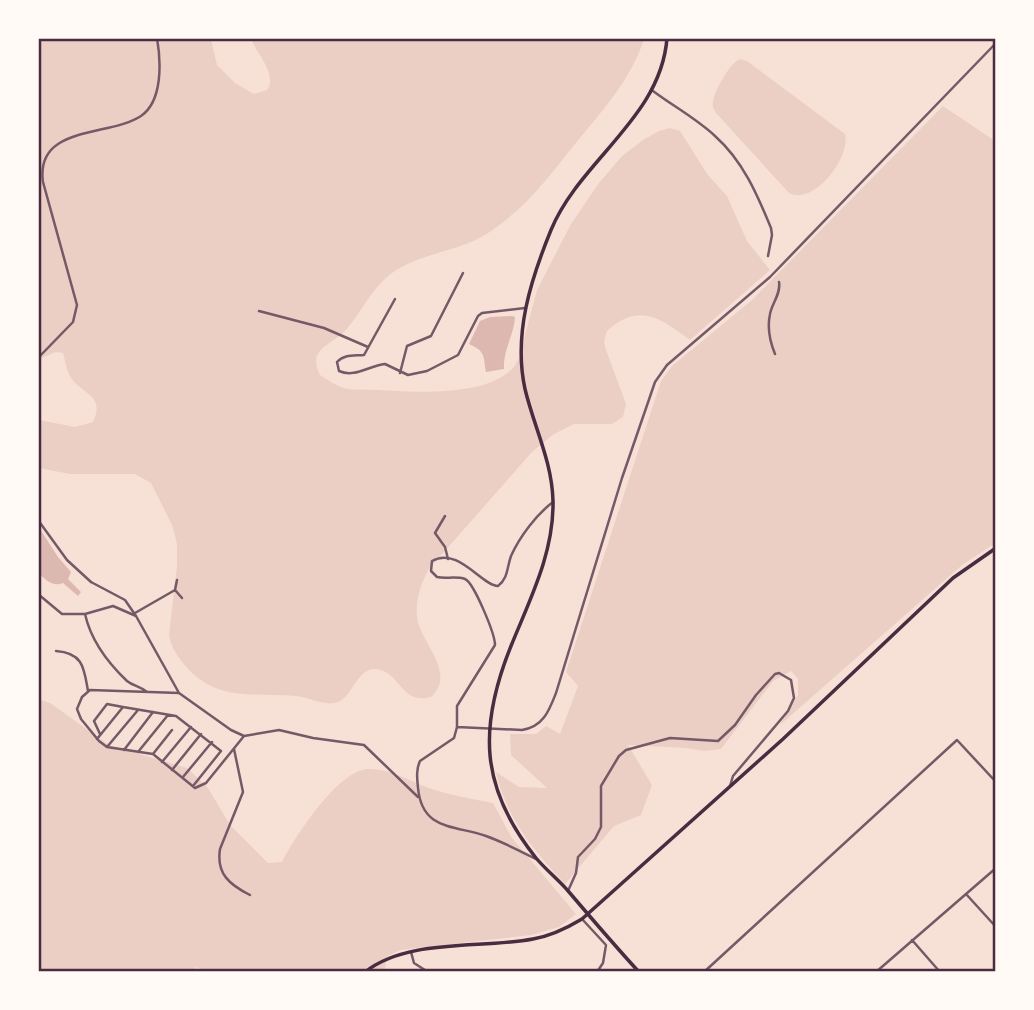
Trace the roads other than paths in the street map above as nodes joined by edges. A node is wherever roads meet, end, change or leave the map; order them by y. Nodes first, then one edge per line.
1 (157, 38) edge
2 (667, 38) edge
3 (996, 43) edge
4 (653, 91) junction
5 (768, 256) dead end
6 (463, 273) dead end
7 (779, 282) dead end
8 (395, 299) dead end
9 (525, 308) junction
10 (260, 311) dead end
11 (368, 347) junction
12 (775, 354) dead end
13 (38, 358) edge
14 (400, 373) junction
15 (553, 502) junction
16 (445, 516) dead end
17 (38, 520) edge
18 (996, 548) edge
19 (448, 559) junction
20 (177, 580) dead end
21 (175, 590) junction
22 (38, 594) edge
23 (182, 598) dead end
24 (85, 614) junction
25 (136, 615) junction
26 (56, 650) dead end
27 (88, 691) junction
28 (146, 692) junction
29 (178, 693) junction
30 (123, 707) junction
31 (138, 710) junction
32 (153, 712) junction
33 (168, 715) junction
34 (191, 727) junction
35 (457, 727) junction
36 (489, 728) junction
37 (172, 730) dead end
38 (101, 734) junction
39 (201, 734) junction
40 (244, 736) junction
41 (97, 739) junction
42 (212, 742) junction
43 (107, 747) junction
44 (234, 749) junction
45 (124, 750) junction
46 (138, 752) junction
47 (153, 754) junction
48 (162, 762) junction
49 (172, 770) junction
50 (182, 778) junction
51 (996, 782) edge
52 (193, 786) junction
53 (730, 786) junction
54 (418, 797) junction
55 (537, 860) junction
56 (996, 868) edge
57 (568, 891) junction
58 (966, 894) junction
59 (250, 895) dead end
60 (587, 915) junction
61 (582, 919) junction
62 (996, 927) edge
63 (912, 940) junction
64 (411, 951) junction
65 (365, 971) edge
66 (428, 971) edge
67 (600, 971) edge
68 (639, 971) edge
69 (704, 971) edge
70 (876, 971) edge
71 (940, 971) edge

1 - 13 street
2 - 4 main road
3 - 36 street
4 - 5 street
4 - 9 main road
6 - 14 street
7 - 12 street
8 - 11 street
9 - 14 street
9 - 15 main road
10 - 11 street
11 - 14 street
15 - 19 street
15 - 36 main road
16 - 19 street
17 - 25 street
18 - 53 main road
19 - 35 street
20 - 21 street
21 - 23 street
21 - 25 street
22 - 24 street
24 - 25 street
24 - 28 street
25 - 29 street
26 - 27 street
27 - 28 street
27 - 41 street
28 - 29 street
29 - 40 street
30 - 31 street
30 - 38 street
30 - 38 street
31 - 32 street
31 - 43 street
32 - 33 street
32 - 45 street
33 - 34 street
33 - 46 street
34 - 39 street
34 - 48 street
35 - 36 street
35 - 54 street
36 - 55 main road
37 - 47 street
38 - 41 street
39 - 42 street
39 - 49 street
40 - 44 street
40 - 54 street
41 - 43 street
42 - 50 street
42 - 52 street
43 - 45 street
44 - 52 street
44 - 59 street
45 - 46 street
46 - 47 street
47 - 48 street
48 - 49 street
49 - 50 street
50 - 52 street
51 - 69 street
53 - 57 street
53 - 60 main road
54 - 55 street
55 - 57 main road
56 - 58 street
57 - 60 main road
58 - 62 street
58 - 63 street
60 - 61 main road
60 - 68 main road
61 - 64 main road
61 - 67 street
63 - 70 street
63 - 71 street
64 - 65 main road
64 - 66 street

